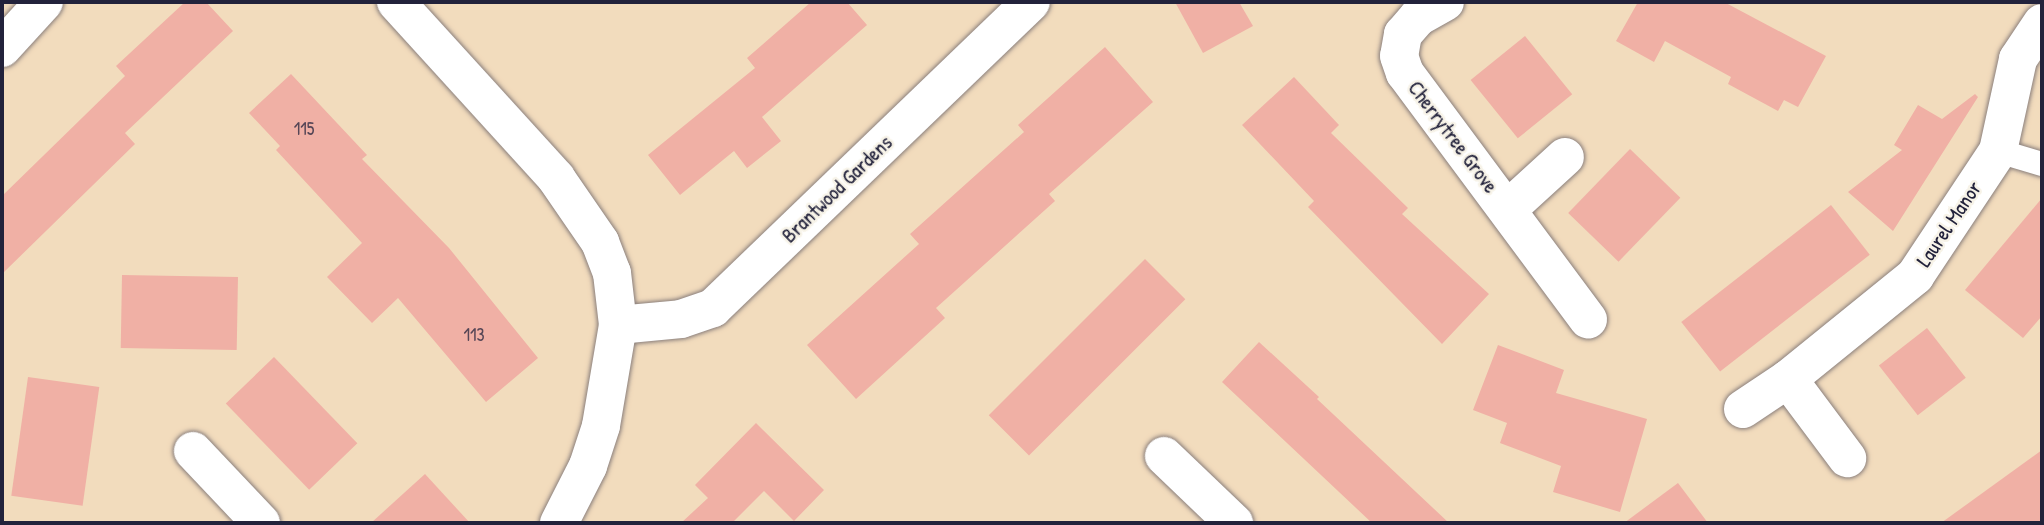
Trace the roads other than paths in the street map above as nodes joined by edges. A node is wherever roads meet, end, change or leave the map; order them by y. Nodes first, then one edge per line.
1 (44, 2) edge
2 (396, 2) edge
3 (1031, 2) edge
4 (1445, 2) edge
5 (2042, 23) edge
6 (2, 48) edge
7 (1998, 150) junction
8 (1564, 157) dead end
9 (2042, 164) edge
10 (1507, 209) junction
11 (1588, 319) dead end
12 (618, 326) junction
13 (1788, 379) junction
14 (1743, 409) dead end
15 (193, 450) dead end
16 (1164, 456) dead end
17 (1847, 458) dead end
18 (261, 523) edge
19 (559, 523) edge
20 (1234, 523) edge

1 - 6 street
2 - 12 street
3 - 12 street, Brantwood Gardens
4 - 10 street, Cherrytree Grove
5 - 7 street, Laurel Manor
7 - 9 lane
7 - 13 street, Laurel Manor
8 - 10 street, Cherrytree Grove
10 - 11 street, Cherrytree Grove
12 - 19 street
13 - 14 street, Laurel Manor
13 - 17 street
15 - 18 street
16 - 20 street

